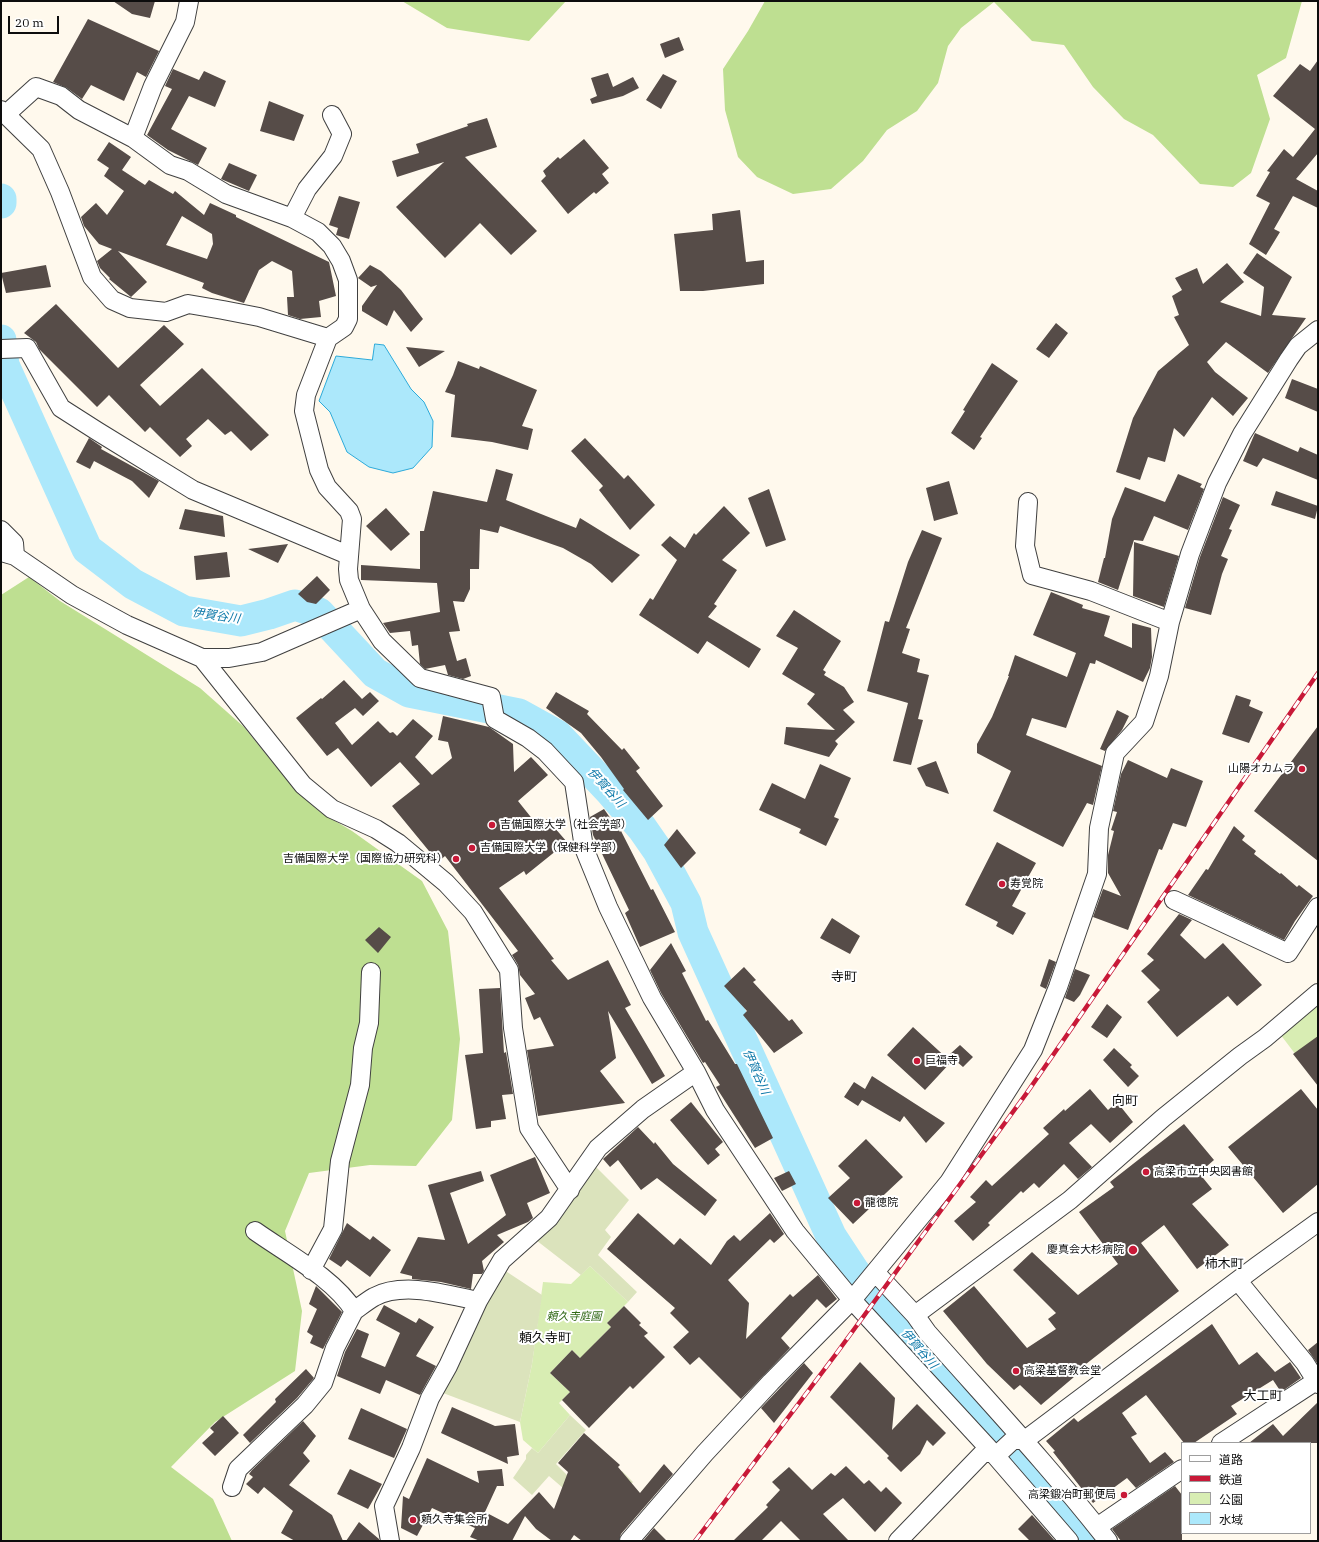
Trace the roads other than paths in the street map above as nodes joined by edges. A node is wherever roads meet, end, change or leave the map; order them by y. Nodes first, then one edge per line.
1 (190, 1) edge
2 (3, 113) edge
3 (332, 114) dead end
4 (132, 138) junction
5 (292, 218) junction
6 (1318, 330) edge
7 (328, 338) junction
8 (1, 349) edge
9 (1028, 502) dead end
10 (1, 530) edge
11 (8, 554) edge
12 (348, 556) junction
13 (356, 611) junction
14 (1170, 622) junction
15 (202, 658) junction
16 (1174, 900) dead end
17 (1318, 907) edge
18 (371, 972) dead end
19 (1318, 993) edge
20 (696, 1072) junction
21 (570, 1190) junction
22 (1318, 1222) edge
23 (255, 1231) dead end
24 (311, 1270) junction
25 (874, 1273) junction
26 (1238, 1281) junction
27 (852, 1300) junction
28 (478, 1301) junction
29 (354, 1311) junction
30 (915, 1315) junction
31 (1317, 1383) edge
32 (1019, 1440) junction
33 (1223, 1442) edge
34 (996, 1453) junction
35 (1181, 1470) edge
36 (232, 1487) dead end
37 (1102, 1534) edge
38 (390, 1541) edge
39 (629, 1541) edge
40 (898, 1541) edge
41 (1068, 1541) edge

1 - 4 street
2 - 4 street
2 - 7 street
3 - 5 street
4 - 5 street
5 - 7 street
6 - 14 street
7 - 12 street
8 - 12 street
9 - 14 street
10 - 11 street
11 - 15 street
12 - 13 street
13 - 15 street
13 - 20 street
14 - 25 street
15 - 21 street
16 - 17 street
18 - 24 street
19 - 30 street
20 - 21 street
20 - 27 street
21 - 28 street
22 - 26 street
23 - 24 street
24 - 29 street
25 - 27 street
25 - 30 street
26 - 31 street
26 - 32 street
27 - 34 street
27 - 39 street
28 - 29 street
28 - 38 street
29 - 36 street
30 - 32 street
31 - 33 street
32 - 34 street
32 - 37 street
34 - 40 street
34 - 41 street
35 - 37 street

